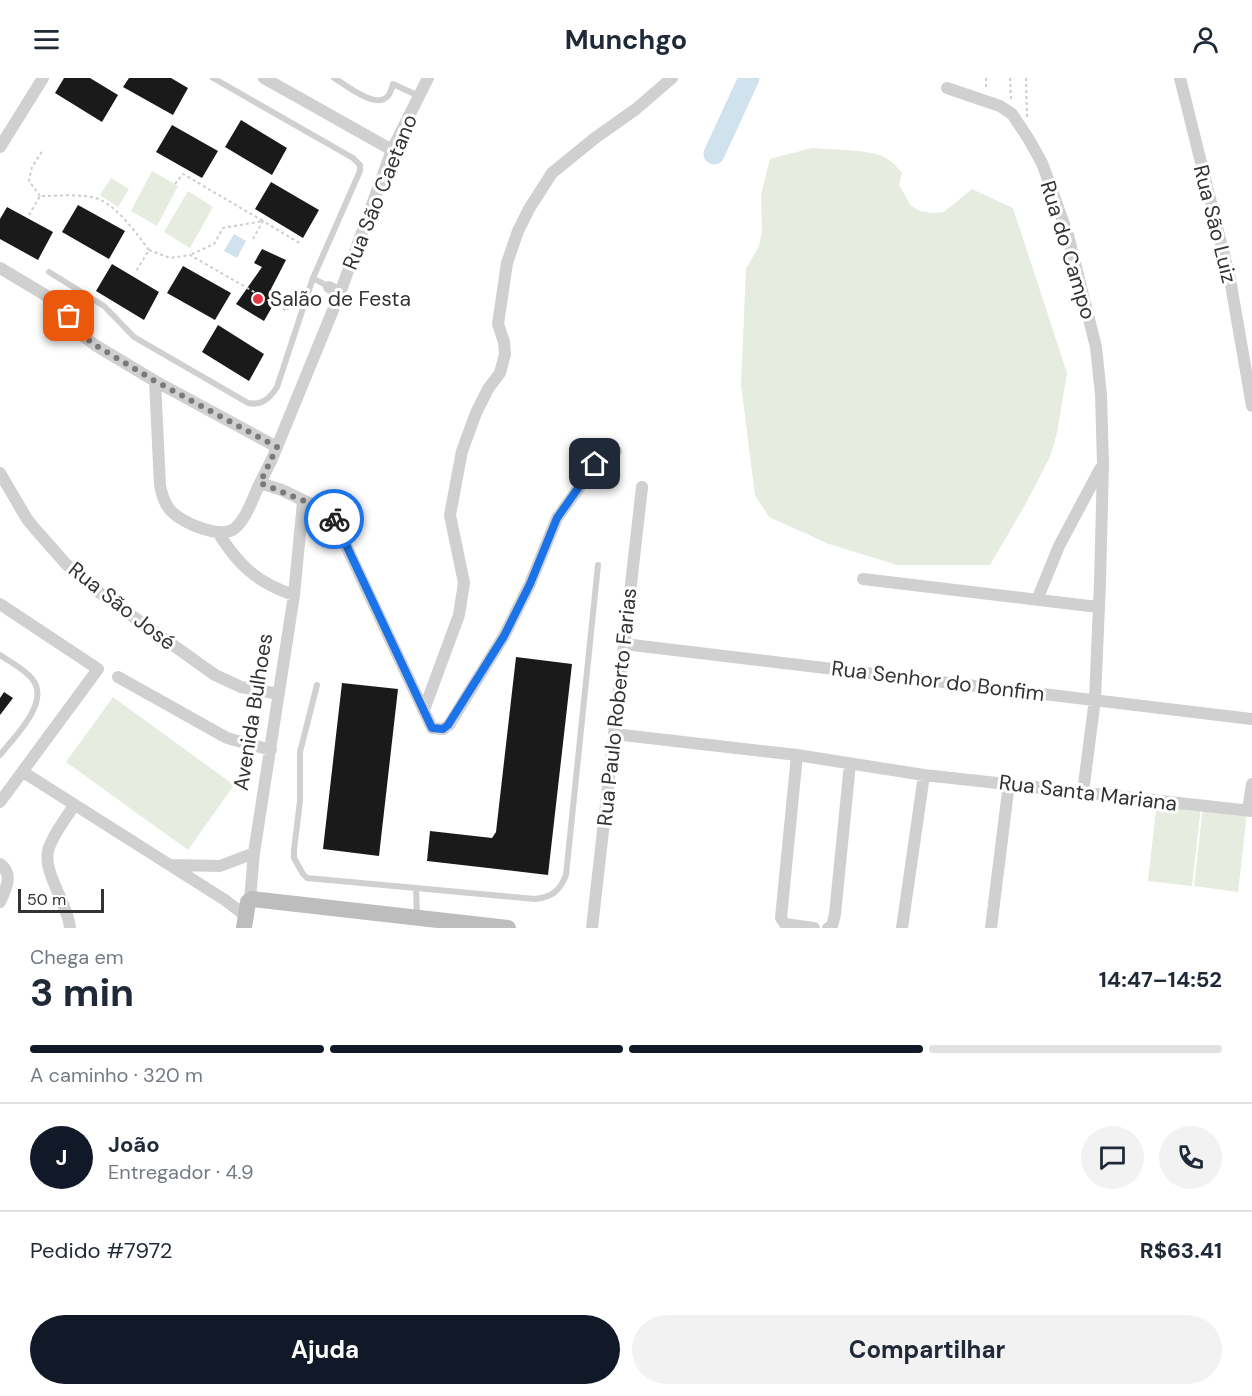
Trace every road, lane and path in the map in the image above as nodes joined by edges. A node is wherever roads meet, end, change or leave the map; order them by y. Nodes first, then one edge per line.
1 (43, 78) edge
2 (213, 78) edge
3 (264, 78) edge
4 (334, 78) edge
5 (428, 78) edge
6 (672, 78) edge
7 (1010, 78) edge
8 (1026, 78) edge
9 (1180, 78) edge
10 (395, 81) edge
11 (947, 88) dead end
12 (419, 96) junction
13 (1012, 114) junction
14 (1028, 138) junction
15 (0, 147) edge
16 (44, 150) dead end
17 (392, 150) junction
18 (175, 184) dead end
19 (40, 196) junction
20 (29, 215) dead end
21 (263, 221) junction
22 (253, 240) dead end
23 (301, 244) dead end
24 (149, 250) junction
25 (190, 255) junction
26 (0, 268) edge
27 (49, 272) dead end
28 (135, 273) dead end
29 (313, 278) junction
30 (334, 290) junction
31 (304, 305) junction
32 (155, 381) junction
33 (1252, 406) edge
34 (277, 447) junction
35 (616, 451) dead end
36 (1103, 464) junction
37 (0, 473) edge
38 (260, 483) junction
39 (642, 487) dead end
40 (303, 502) junction
41 (219, 534) junction
42 (598, 565) dead end
43 (863, 579) dead end
44 (294, 595) junction
45 (1037, 600) junction
46 (0, 604) edge
47 (1098, 607) junction
48 (624, 644) junction
49 (0, 655) edge
50 (118, 677) dead end
51 (317, 686) dead end
52 (279, 694) junction
53 (1095, 699) junction
54 (424, 710) junction
55 (1252, 719) edge
56 (614, 734) junction
57 (271, 750) junction
58 (0, 755) edge
59 (797, 756) junction
60 (850, 764) junction
61 (23, 772) junction
62 (924, 774) junction
63 (1009, 783) junction
64 (1252, 784) edge
65 (1083, 792) junction
66 (0, 802) edge
67 (74, 805) junction
68 (1250, 811) edge
69 (254, 853) junction
70 (0, 864) edge
71 (170, 865) junction
72 (416, 888) junction
73 (0, 902) edge
74 (247, 914) edge
75 (417, 916) junction
76 (70, 928) edge
77 (508, 928) edge
78 (592, 928) edge
79 (814, 928) edge
80 (828, 928) edge
81 (902, 928) edge
82 (991, 928) edge

1 - 15 street
2 - 29 lane
3 - 17 street
4 - 10 lane
5 - 12 street, Rua São Caetano
6 - 54 street
7 - 13 path
8 - 14 path
9 - 33 street, Rua São Luiz
10 - 12 lane
11 - 13 street
12 - 17 street, Rua São Caetano
13 - 14 street, Rua do Campo
14 - 36 street, Rua do Campo
16 - 19 path
17 - 30 street, Rua São Caetano
18 - 21 path
19 - 20 path
19 - 24 path
21 - 22 path
21 - 23 path
21 - 25 path
24 - 25 path
24 - 28 path
25 - 31 path
26 - 32 street
27 - 31 lane
29 - 30 lane
29 - 31 lane
30 - 34 street, Rua São Caetano
32 - 34 street
32 - 41 street
34 - 38 street, Rua São Caetano
35 - 54 street
36 - 45 street, Rua do Campo
36 - 47 street, Rua do Campo
37 - 52 street, Rua São José
38 - 40 street
38 - 41 street, Rua São Caetano
39 - 48 street, Rua Paulo Roberto Farias
40 - 44 street, Avenida Bulhoes
40 - 54 street
41 - 44 street
42 - 72 lane
43 - 45 street
44 - 52 street, Avenida Bulhoes
45 - 47 street
46 - 61 street
47 - 53 street, Rua do Campo
48 - 53 street, Rua Senhor do Bonfim
48 - 56 street, Rua Paulo Roberto Farias
49 - 58 lane
50 - 57 street
51 - 72 lane
52 - 57 street, Avenida Bulhoes
53 - 55 street, Rua Senhor do Bonfim
53 - 65 street, Rua do Campo
56 - 59 street, Rua Santa Mariana
56 - 78 street, Rua Paulo Roberto Farias
57 - 69 street, Avenida Bulhoes
59 - 60 street, Rua Santa Mariana
59 - 79 street
60 - 62 street, Rua Santa Mariana
60 - 80 street
61 - 66 street
61 - 67 street
62 - 63 street, Rua Santa Mariana
62 - 81 street
63 - 65 street, Rua Santa Mariana
63 - 82 street
64 - 68 street
65 - 68 street, Rua Santa Mariana
67 - 71 street
67 - 76 street
69 - 71 street
69 - 74 street, Avenida Bulhoes
70 - 73 street
71 - 74 street
72 - 75 lane
74 - 75 street
75 - 77 street

